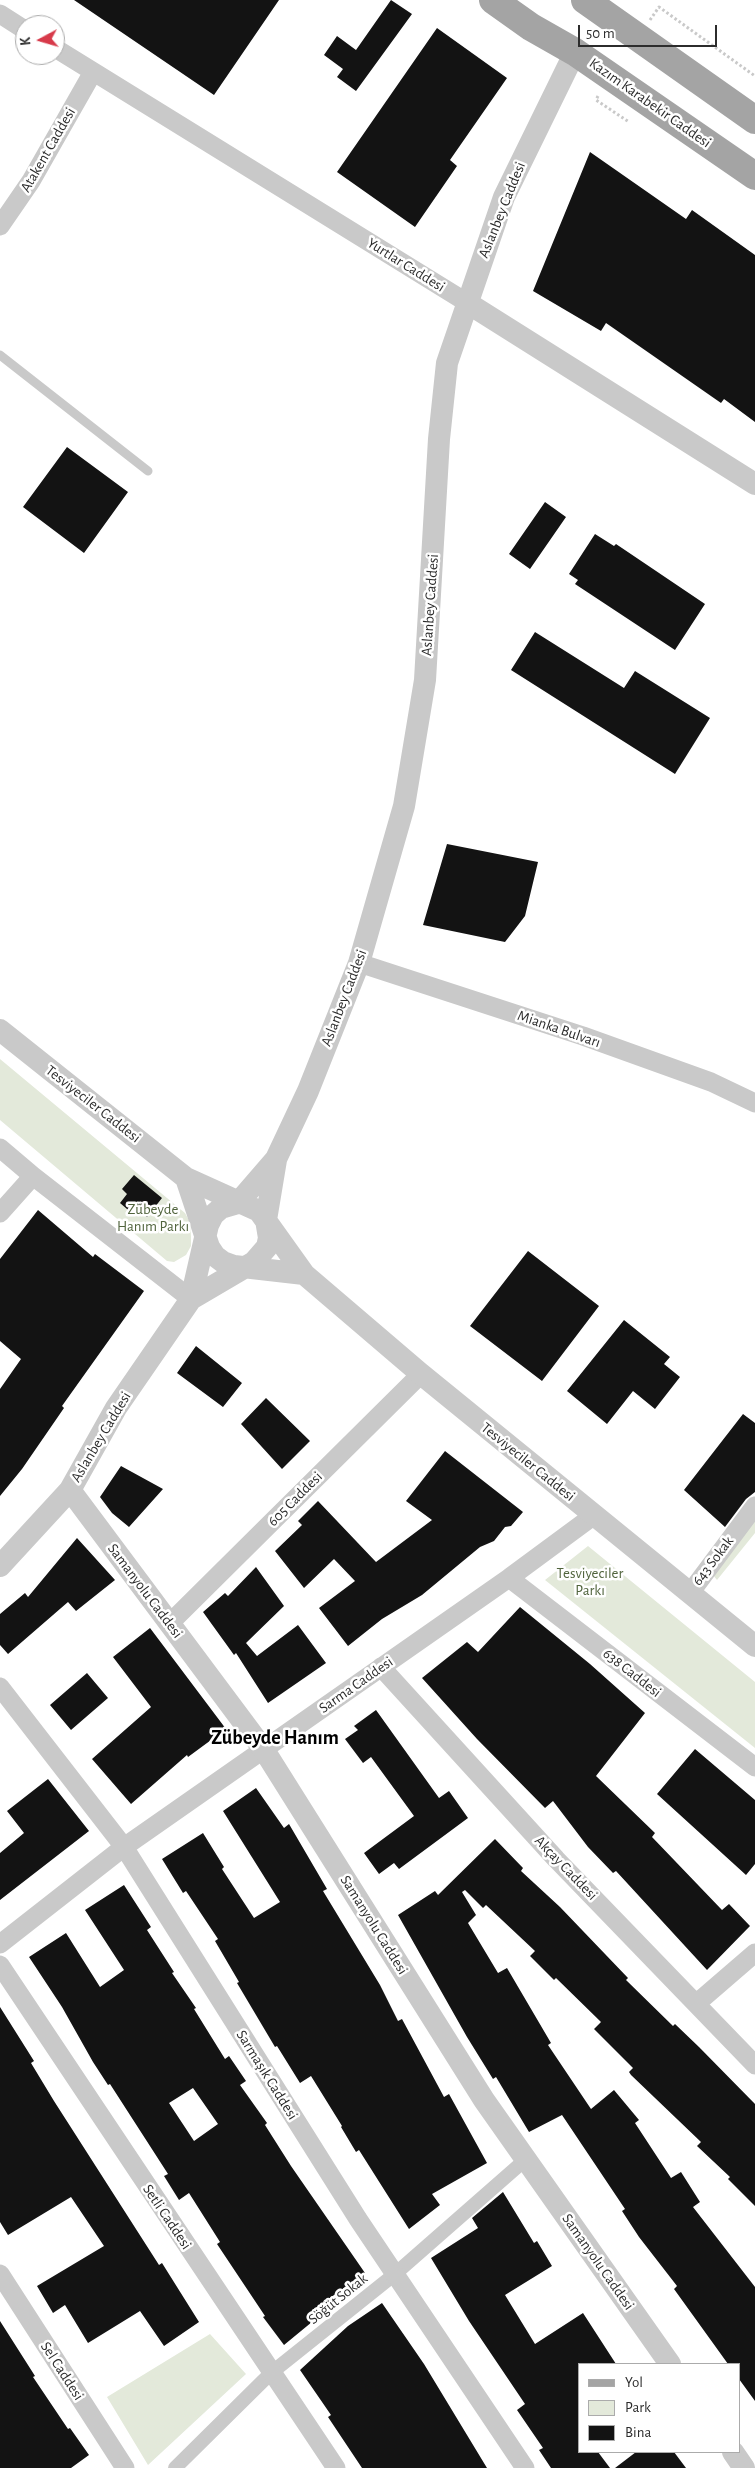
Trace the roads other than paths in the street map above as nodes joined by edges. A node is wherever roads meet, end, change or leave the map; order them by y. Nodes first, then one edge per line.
1 (470, 0) edge
2 (492, 0) edge
3 (585, 0) edge
4 (611, 9) edge
5 (0, 14) edge
6 (15, 24) edge
7 (531, 27) junction
8 (575, 52) junction
9 (65, 54) edge
10 (93, 72) junction
11 (755, 120) edge
12 (755, 176) edge
13 (0, 226) edge
14 (466, 302) junction
15 (0, 356) edge
16 (148, 471) dead end
17 (755, 484) edge
18 (360, 963) junction
19 (0, 1030) edge
20 (755, 1102) edge
21 (0, 1148) edge
22 (276, 1159) junction
23 (32, 1176) junction
24 (186, 1178) junction
25 (238, 1203) junction
26 (0, 1213) edge
27 (266, 1220) junction
28 (206, 1236) junction
29 (244, 1266) junction
30 (304, 1274) junction
31 (192, 1299) junction
32 (421, 1374) junction
33 (70, 1490) junction
34 (755, 1506) edge
35 (593, 1516) junction
36 (0, 1566) edge
37 (509, 1578) junction
38 (690, 1593) junction
39 (170, 1623) junction
40 (755, 1646) edge
41 (381, 1667) junction
42 (0, 1687) edge
43 (264, 1750) junction
44 (755, 1767) edge
45 (124, 1848) junction
46 (0, 1944) edge
47 (755, 1953) edge
48 (0, 1966) edge
49 (697, 2003) junction
50 (755, 2065) edge
51 (525, 2160) junction
52 (0, 2274) edge
53 (395, 2274) junction
54 (669, 2363) edge
55 (271, 2373) junction
56 (734, 2453) edge
57 (125, 2468) edge
58 (175, 2468) edge
59 (336, 2468) edge
60 (525, 2468) edge
61 (744, 2468) edge

1 - 7 main road
2 - 7 main road, Kazım Karabekir Caddesi
3 - 4 main road
4 - 11 main road
5 - 6 street
7 - 8 main road, Kazım Karabekir Caddesi
8 - 12 main road, Kazım Karabekir Caddesi
8 - 14 street, Aslanbey Caddesi
9 - 10 street, Yurtlar Caddesi
10 - 13 street, Atakent Caddesi
10 - 14 street, Yurtlar Caddesi
14 - 17 street, Yurtlar Caddesi
14 - 18 street, Aslanbey Caddesi
15 - 16 lane
18 - 20 street, Mianka Bulvarı
18 - 22 street, Aslanbey Caddesi
19 - 24 street, Tesviyeciler Caddesi
21 - 23 street
22 - 25 street
22 - 27 street
23 - 26 street
23 - 31 street
24 - 25 street, Tesviyeciler Caddesi
24 - 28 street
25 - 27 street
25 - 28 street
27 - 29 street
27 - 30 street, Tesviyeciler Caddesi
28 - 29 street
28 - 31 street
29 - 30 street
29 - 31 street
30 - 32 street, Tesviyeciler Caddesi
31 - 33 street, Aslanbey Caddesi
32 - 35 street, Tesviyeciler Caddesi
32 - 39 street, 605 Caddesi
33 - 36 street, Aslanbey Caddesi
33 - 39 street, Samanyolu Caddesi
34 - 38 street, 643 Sokak
35 - 37 street, Sarma Caddesi
35 - 38 street, Tesviyeciler Caddesi
37 - 41 street, Sarma Caddesi
37 - 44 street, 638 Caddesi
38 - 40 street, Tesviyeciler Caddesi
39 - 43 street, Samanyolu Caddesi
41 - 43 street, Sarma Caddesi
41 - 49 street, Akçay Caddesi
42 - 45 street, Sarmaşık Caddesi
43 - 45 street, Sarma Caddesi
43 - 51 street, Samanyolu Caddesi
45 - 46 street, Sarma Caddesi
45 - 53 street, Sarmaşık Caddesi
47 - 49 street
48 - 55 street, Setli Caddesi
49 - 50 street, Akçay Caddesi
51 - 53 street, Söğüt Sokak
51 - 54 street, Samanyolu Caddesi
52 - 57 street, Sel Caddesi
53 - 55 street, Söğüt Sokak
53 - 60 street, Sarmaşık Caddesi
55 - 58 street, Söğüt Sokak
55 - 59 street, Setli Caddesi
56 - 61 street

